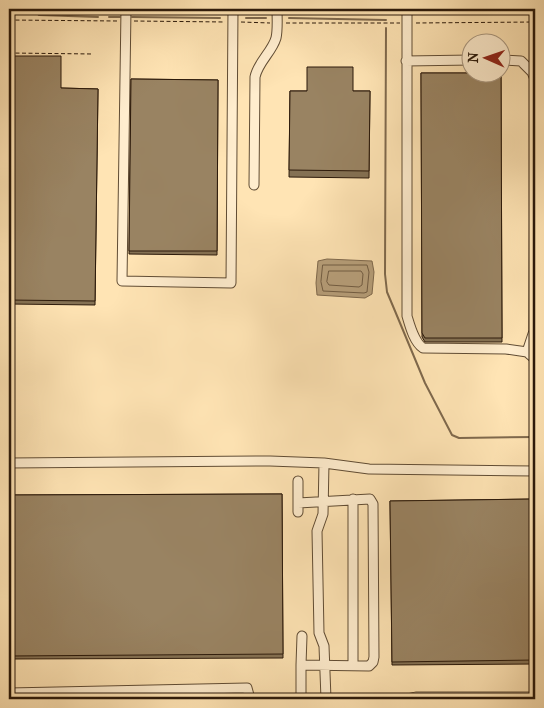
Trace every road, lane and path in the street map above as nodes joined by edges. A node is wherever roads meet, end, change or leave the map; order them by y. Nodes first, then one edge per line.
1 (126, 9) edge
2 (233, 9) edge
3 (277, 9) edge
4 (407, 9) edge
5 (9, 20) edge
6 (126, 21) junction
7 (233, 22) junction
8 (273, 23) dead end
9 (9, 53) edge
10 (93, 54) dead end
11 (462, 60) edge
12 (406, 61) junction
13 (512, 61) edge
14 (535, 79) edge
15 (535, 117) edge
16 (254, 185) dead end
17 (527, 352) junction
18 (535, 359) edge
19 (9, 463) edge
20 (324, 463) junction
21 (535, 471) edge
22 (298, 481) dead end
23 (353, 499) junction
24 (323, 503) junction
25 (302, 636) dead end
26 (301, 665) junction
27 (325, 665) junction
28 (353, 665) junction
29 (9, 694) edge
30 (301, 694) dead end
31 (535, 697) edge
32 (426, 698) edge
33 (250, 699) edge
34 (326, 699) edge
35 (407, 699) edge

1 - 6 lane
2 - 7 lane
3 - 16 lane
4 - 12 lane
5 - 6 path
6 - 7 path
6 - 7 lane
7 - 8 path
9 - 10 path
11 - 12 lane
12 - 17 lane
13 - 14 lane
15 - 17 lane
17 - 18 lane
19 - 20 lane
20 - 21 lane
20 - 24 lane
22 - 24 lane
23 - 24 lane
23 - 28 lane
23 - 28 lane
24 - 27 lane
25 - 26 lane
26 - 27 lane
26 - 30 lane
27 - 28 lane
27 - 34 lane
29 - 33 lane
31 - 32 lane
32 - 35 lane

